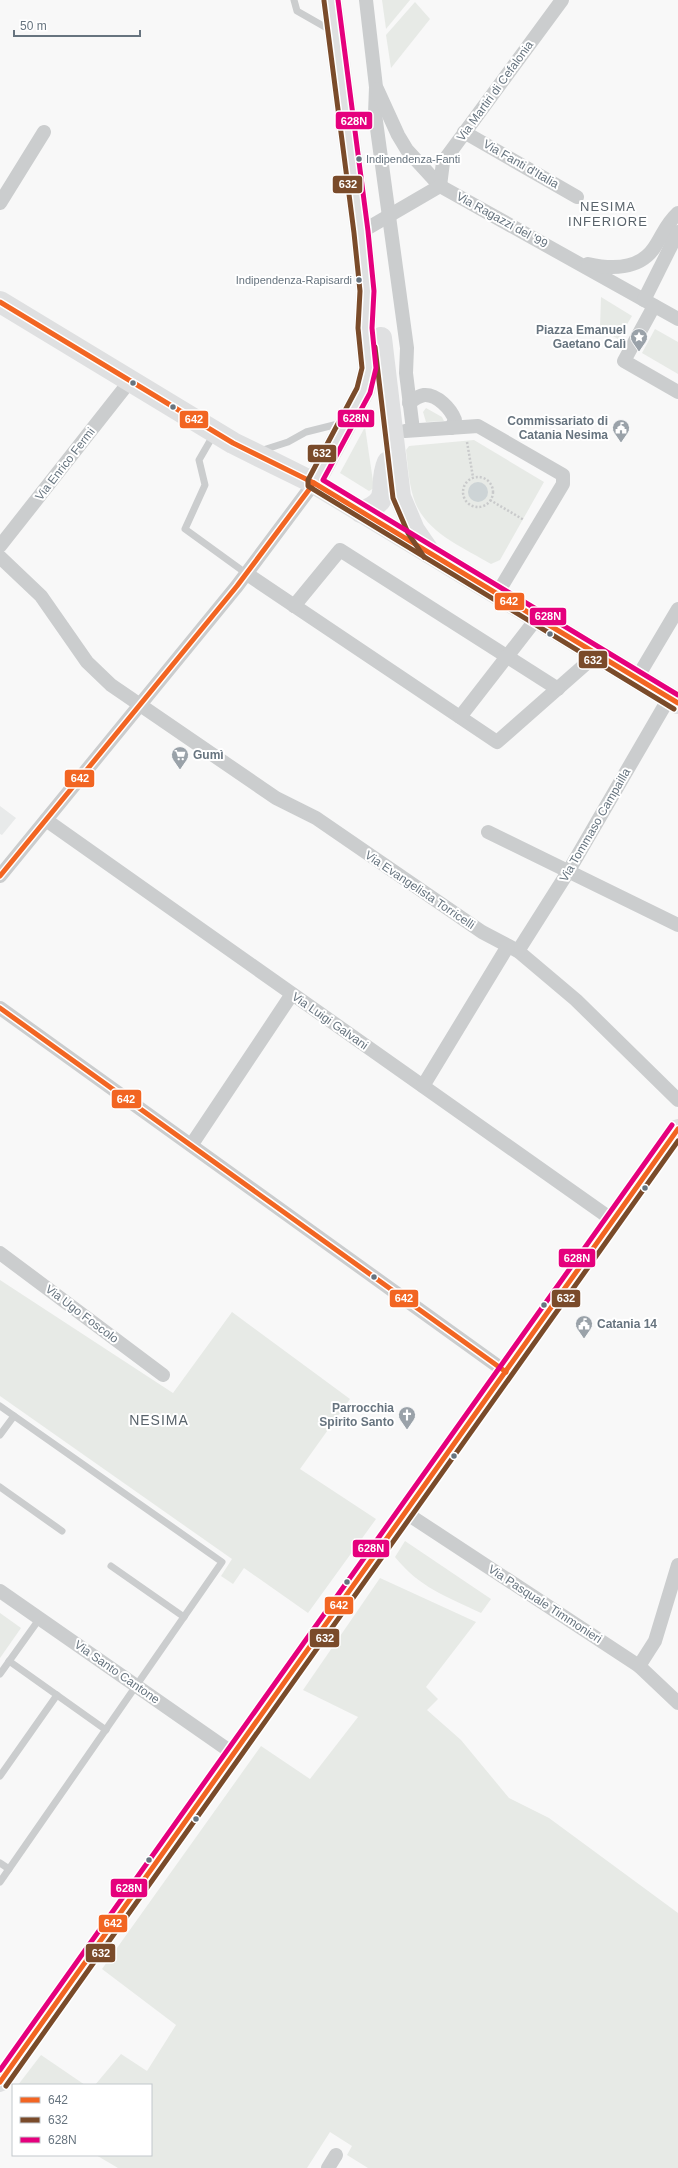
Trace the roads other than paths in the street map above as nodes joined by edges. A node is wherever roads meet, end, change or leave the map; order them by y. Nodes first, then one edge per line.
1 (294, 0) edge
2 (331, 0) edge
3 (366, 0) edge
4 (562, 0) edge
5 (336, 33) junction
6 (376, 87) junction
7 (44, 132) dead end
8 (464, 132) junction
9 (440, 186) junction
10 (577, 197) dead end
11 (0, 203) edge
12 (678, 213) edge
13 (390, 216) junction
14 (361, 232) junction
15 (678, 232) edge
16 (579, 263) junction
17 (367, 291) junction
18 (0, 302) edge
19 (649, 303) junction
20 (678, 320) edge
21 (130, 381) junction
22 (678, 392) edge
23 (409, 403) junction
24 (346, 422) junction
25 (451, 428) junction
26 (224, 437) junction
27 (400, 438) junction
28 (254, 453) junction
29 (314, 483) junction
30 (361, 512) junction
31 (0, 546) edge
32 (430, 553) junction
33 (0, 557) edge
34 (247, 574) junction
35 (497, 594) junction
36 (294, 606) junction
37 (678, 609) edge
38 (537, 618) junction
39 (597, 654) junction
40 (507, 656) junction
41 (637, 678) junction
42 (558, 689) junction
43 (674, 700) edge
44 (140, 706) junction
45 (460, 717) junction
46 (46, 820) junction
47 (488, 832) dead end
48 (568, 872) junction
49 (0, 876) edge
50 (678, 925) edge
51 (513, 948) junction
52 (292, 994) junction
53 (0, 1008) edge
54 (423, 1086) junction
55 (678, 1100) edge
56 (678, 1129) edge
57 (192, 1144) junction
58 (614, 1221) junction
59 (0, 1253) edge
60 (506, 1372) junction
61 (164, 1375) dead end
62 (0, 1406) edge
63 (14, 1416) junction
64 (0, 1435) edge
65 (0, 1487) edge
66 (406, 1513) junction
67 (62, 1531) dead end
68 (678, 1565) edge
69 (111, 1566) dead end
70 (0, 1590) edge
71 (184, 1617) junction
72 (40, 1618) junction
73 (9, 1661) junction
74 (639, 1666) junction
75 (0, 1674) edge
76 (136, 1686) junction
77 (57, 1695) junction
78 (678, 1702) edge
79 (106, 1730) junction
80 (234, 1754) junction
81 (0, 1776) edge
82 (0, 1863) edge
83 (9, 1869) junction
84 (0, 1882) edge
85 (0, 2082) edge
86 (336, 2155) dead end
87 (328, 2168) edge

1 - 5 lane
2 - 5 main road
3 - 6 street
4 - 8 street, Via Martiri di Cefalonia
5 - 14 main road
6 - 9 street, Via Ragazzi del '99
6 - 13 street
7 - 11 street
8 - 9 street, Via Martiri di Cefalonia
8 - 10 street, Via Fanti d'Italia
9 - 13 street
9 - 16 street, Via Ragazzi del '99
12 - 16 street
13 - 14 street
13 - 23 street
14 - 17 main road
15 - 19 street
16 - 19 street, Via Ragazzi del '99
17 - 24 main road
17 - 27 main road
18 - 21 main road
19 - 20 street, Via Ragazzi del '99
19 - 22 street
21 - 26 main road
21 - 31 street, Via Enrico Fermi
23 - 25 street
23 - 27 street
24 - 28 lane
24 - 29 main road
25 - 27 street
25 - 35 street
26 - 28 main road
26 - 34 lane
27 - 30 main road
27 - 32 main road
28 - 29 main road
29 - 30 main road
29 - 34 street
30 - 32 main road
32 - 35 main road
33 - 44 street, Via Evangelista Torricelli
34 - 36 street
34 - 44 street
35 - 38 main road
36 - 40 street
36 - 45 street
37 - 41 street
38 - 39 main road
38 - 40 street
39 - 41 main road
39 - 42 street
40 - 42 street
40 - 45 street
41 - 43 main road
42 - 45 street
43 - 48 street, Via Tommaso Campailla
44 - 46 street
44 - 51 street, Via Evangelista Torricelli
46 - 49 street
46 - 52 street, Via Luigi Galvani
47 - 48 street
48 - 50 street
48 - 51 street, Via Tommaso Campailla
51 - 54 street, Via Tommaso Campailla
51 - 55 street, Via Evangelista Torricelli
52 - 54 street, Via Luigi Galvani
52 - 57 street
53 - 57 street
54 - 58 street, Via Luigi Galvani
56 - 58 main road
57 - 60 street
58 - 60 main road
59 - 61 street, Via Ugo Foscolo
60 - 66 main road
62 - 63 lane
63 - 64 lane
63 - 71 lane
65 - 67 lane
66 - 74 street, Via Pasquale Timmonieri
66 - 80 main road
68 - 74 street
69 - 71 lane
70 - 72 street, Via Santo Cantone
71 - 76 lane
72 - 73 lane
72 - 76 street, Via Santo Cantone
73 - 75 lane
73 - 77 lane
74 - 78 street, Via Pasquale Timmonieri
76 - 79 lane
76 - 80 street, Via Santo Cantone
77 - 79 lane
77 - 81 lane
79 - 83 lane
80 - 85 main road
82 - 83 lane
83 - 84 lane
86 - 87 street

